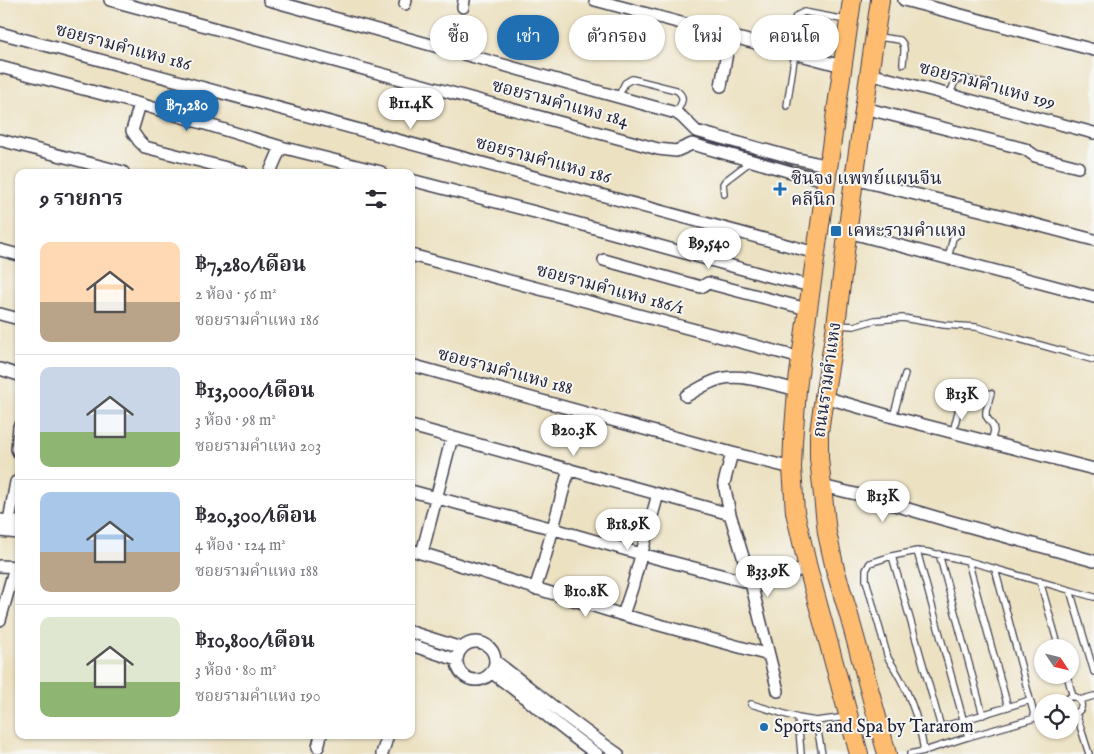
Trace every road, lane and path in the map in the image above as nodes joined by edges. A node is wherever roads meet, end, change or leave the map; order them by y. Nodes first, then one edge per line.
1 (110, 0) edge
2 (269, 0) edge
3 (595, 0) edge
4 (852, 0) edge
5 (880, 0) edge
6 (908, 1) edge
7 (848, 20) junction
8 (675, 21) edge
9 (0, 33) edge
10 (875, 36) junction
11 (845, 42) junction
12 (1094, 50) edge
13 (726, 60) edge
14 (794, 60) edge
15 (820, 60) edge
16 (902, 64) dead end
17 (842, 66) junction
18 (0, 67) edge
19 (870, 74) junction
20 (986, 84) dead end
21 (721, 86) dead end
22 (950, 94) junction
23 (618, 97) junction
24 (140, 104) junction
25 (787, 106) dead end
26 (864, 108) junction
27 (676, 113) junction
28 (696, 131) junction
29 (1094, 133) edge
30 (0, 140) edge
31 (692, 144) junction
32 (281, 147) junction
33 (759, 148) junction
34 (753, 162) junction
35 (1078, 167) dead end
36 (111, 169) edge
37 (230, 169) edge
38 (271, 169) edge
39 (368, 169) edge
40 (828, 173) junction
41 (854, 179) junction
42 (415, 181) edge
43 (724, 194) dead end
44 (962, 231) dead end
45 (848, 232) junction
46 (1094, 240) edge
47 (0, 250) edge
48 (816, 253) junction
49 (15, 254) edge
50 (415, 256) edge
51 (948, 258) junction
52 (604, 260) dead end
53 (811, 286) junction
54 (1094, 297) edge
55 (808, 309) junction
56 (0, 314) edge
57 (15, 318) edge
58 (836, 325) junction
59 (801, 358) junction
60 (1094, 360) edge
61 (415, 366) edge
62 (0, 370) edge
63 (15, 374) edge
64 (905, 374) dead end
65 (797, 390) junction
66 (991, 393) dead end
67 (686, 396) dead end
68 (824, 397) junction
69 (959, 408) dead end
70 (893, 417) junction
71 (415, 427) edge
72 (953, 432) junction
73 (452, 437) junction
74 (991, 442) junction
75 (732, 453) junction
76 (792, 468) junction
77 (569, 469) junction
78 (1094, 469) edge
79 (15, 488) edge
80 (822, 490) junction
81 (415, 493) edge
82 (658, 494) junction
83 (436, 498) junction
84 (864, 500) junction
85 (730, 514) junction
86 (9, 521) edge
87 (554, 529) junction
88 (950, 529) dead end
89 (0, 531) edge
90 (15, 533) edge
91 (417, 551) edge
92 (917, 551) junction
93 (641, 554) junction
94 (939, 554) junction
95 (892, 556) junction
96 (968, 561) junction
97 (1094, 561) edge
98 (0, 566) edge
99 (15, 567) edge
100 (808, 568) junction
101 (995, 569) junction
102 (15, 573) edge
103 (1040, 581) junction
104 (751, 583) junction
105 (535, 588) junction
106 (1070, 590) junction
107 (1094, 597) edge
108 (623, 615) junction
109 (0, 620) edge
110 (415, 633) edge
111 (1056, 639) edge
112 (461, 648) junction
113 (415, 649) edge
114 (769, 656) junction
115 (457, 660) junction
116 (495, 661) junction
117 (1094, 672) edge
118 (492, 673) junction
119 (778, 691) dead end
120 (1094, 696) edge
121 (1030, 700) junction
122 (1080, 700) joint
123 (751, 704) dead end
124 (1008, 708) junction
125 (1079, 709) edge
126 (1034, 714) edge
127 (983, 715) junction
128 (848, 717) junction
129 (559, 718) junction
130 (798, 718) junction
131 (1034, 718) edge
132 (964, 720) junction
133 (816, 721) junction
134 (940, 727) junction
135 (1079, 728) edge
136 (922, 733) junction
137 (968, 737) junction
138 (320, 739) edge
139 (387, 739) edge
140 (940, 746) junction
141 (318, 747) dead end
142 (924, 751) junction
143 (382, 754) edge
144 (596, 754) edge
145 (618, 754) edge
146 (801, 754) edge
147 (822, 754) edge
148 (858, 754) edge
149 (887, 754) edge
150 (910, 754) edge
151 (942, 754) edge
152 (1089, 754) edge

1 - 31 street, ซอยรามคำแหง 184
2 - 23 street, ซอยรามคำแหง 184
3 - 8 street
4 - 7 main road, ถนนรามคำแหง
5 - 10 main road, ถนนรามคำแหง
6 - 12 street
7 - 11 main road, ถนนรามคำแหง
7 - 11 lane
9 - 48 street, ซอยรามคำแหง 186
10 - 16 lane
10 - 19 main road, ถนนรามคำแหง
11 - 17 main road, ถนนรามคำแหง
13 - 21 street
14 - 25 lane
15 - 17 street
17 - 40 main road, ถนนรามคำแหง
18 - 24 street
19 - 22 street, ซอยรามคำแหง 199
19 - 26 main road, ถนนรามคำแหง
20 - 22 lane
22 - 29 street, ซอยรามคำแหง 199
23 - 27 street, ซอยรามคำแหง 184
23 - 27 lane
24 - 32 street
24 - 37 street
26 - 35 street
26 - 41 main road, ถนนรามคำแหง
27 - 28 street, ซอยรามคำแหง 184
28 - 31 street
28 - 33 street, ซอยรามคำแหง 184
30 - 36 street
31 - 34 street
32 - 38 street
32 - 39 street
33 - 34 street
33 - 40 street, ซอยรามคำแหง 184
34 - 40 street
34 - 43 lane
40 - 48 main road, ถนนรามคำแหง
41 - 45 main road, ถนนรามคำแหง
41 - 46 street
42 - 53 street
44 - 51 lane
45 - 51 street
45 - 58 main road, ถนนรามคำแหง
47 - 49 street
48 - 53 main road, ถนนรามคำแหง
50 - 59 street, ซอยรามคำแหง 186/1
51 - 54 street
52 - 55 street
53 - 55 main road, ถนนรามคำแหง
55 - 59 main road, ถนนรามคำแหง
56 - 57 street
58 - 60 lane
58 - 68 main road, ถนนรามคำแหง
59 - 65 main road, ถนนรามคำแหง
61 - 75 street, ซอยรามคำแหง 188
62 - 63 street
64 - 70 lane
65 - 67 street
65 - 76 main road, ถนนรามคำแหง
66 - 74 lane
68 - 70 street
68 - 80 main road, ถนนรามคำแหง
69 - 72 lane
70 - 72 street
71 - 73 street
72 - 74 street
73 - 77 street
73 - 83 street
74 - 78 street
75 - 76 street, ซอยรามคำแหง 188
75 - 85 street
76 - 100 main road, ถนนรามคำแหง
77 - 82 street
77 - 87 street
79 - 86 street
80 - 84 street
80 - 149 main road, ถนนรามคำแหง
81 - 83 street
82 - 85 street
82 - 93 street
83 - 87 street
83 - 91 street
84 - 88 street
84 - 97 street
85 - 104 street
87 - 93 street
87 - 105 street
89 - 90 street
91 - 105 street
92 - 94 lane
92 - 95 lane
92 - 132 lane
93 - 104 street
93 - 108 street
94 - 96 lane
94 - 127 lane
95 - 134 lane
95 - 136 lane
96 - 101 lane
96 - 124 lane
98 - 99 street
100 - 104 street
100 - 128 main road, ถนนรามคำแหง
101 - 103 lane
101 - 121 lane
102 - 109 street
103 - 106 lane
103 - 111 lane
104 - 114 street
105 - 108 street
106 - 107 lane
106 - 117 lane
108 - 114 street
110 - 112 street
112 - 115 street
112 - 116 street
113 - 115 street
114 - 119 street
115 - 118 street
116 - 118 street
116 - 129 street
118 - 129 street
120 - 122 lane
121 - 124 lane
121 - 126 lane
122 - 125 lane
123 - 130 lane
124 - 127 lane
127 - 132 lane
128 - 133 lane
128 - 148 main road, ถนนรามคำแหง
129 - 144 street
129 - 145 street
130 - 133 lane
130 - 146 lane
131 - 137 lane
132 - 134 lane
132 - 137 lane
133 - 147 lane
134 - 136 lane
135 - 152 lane
136 - 142 lane
137 - 140 lane
138 - 141 street
139 - 143 street
140 - 142 lane
140 - 151 lane
142 - 150 lane

